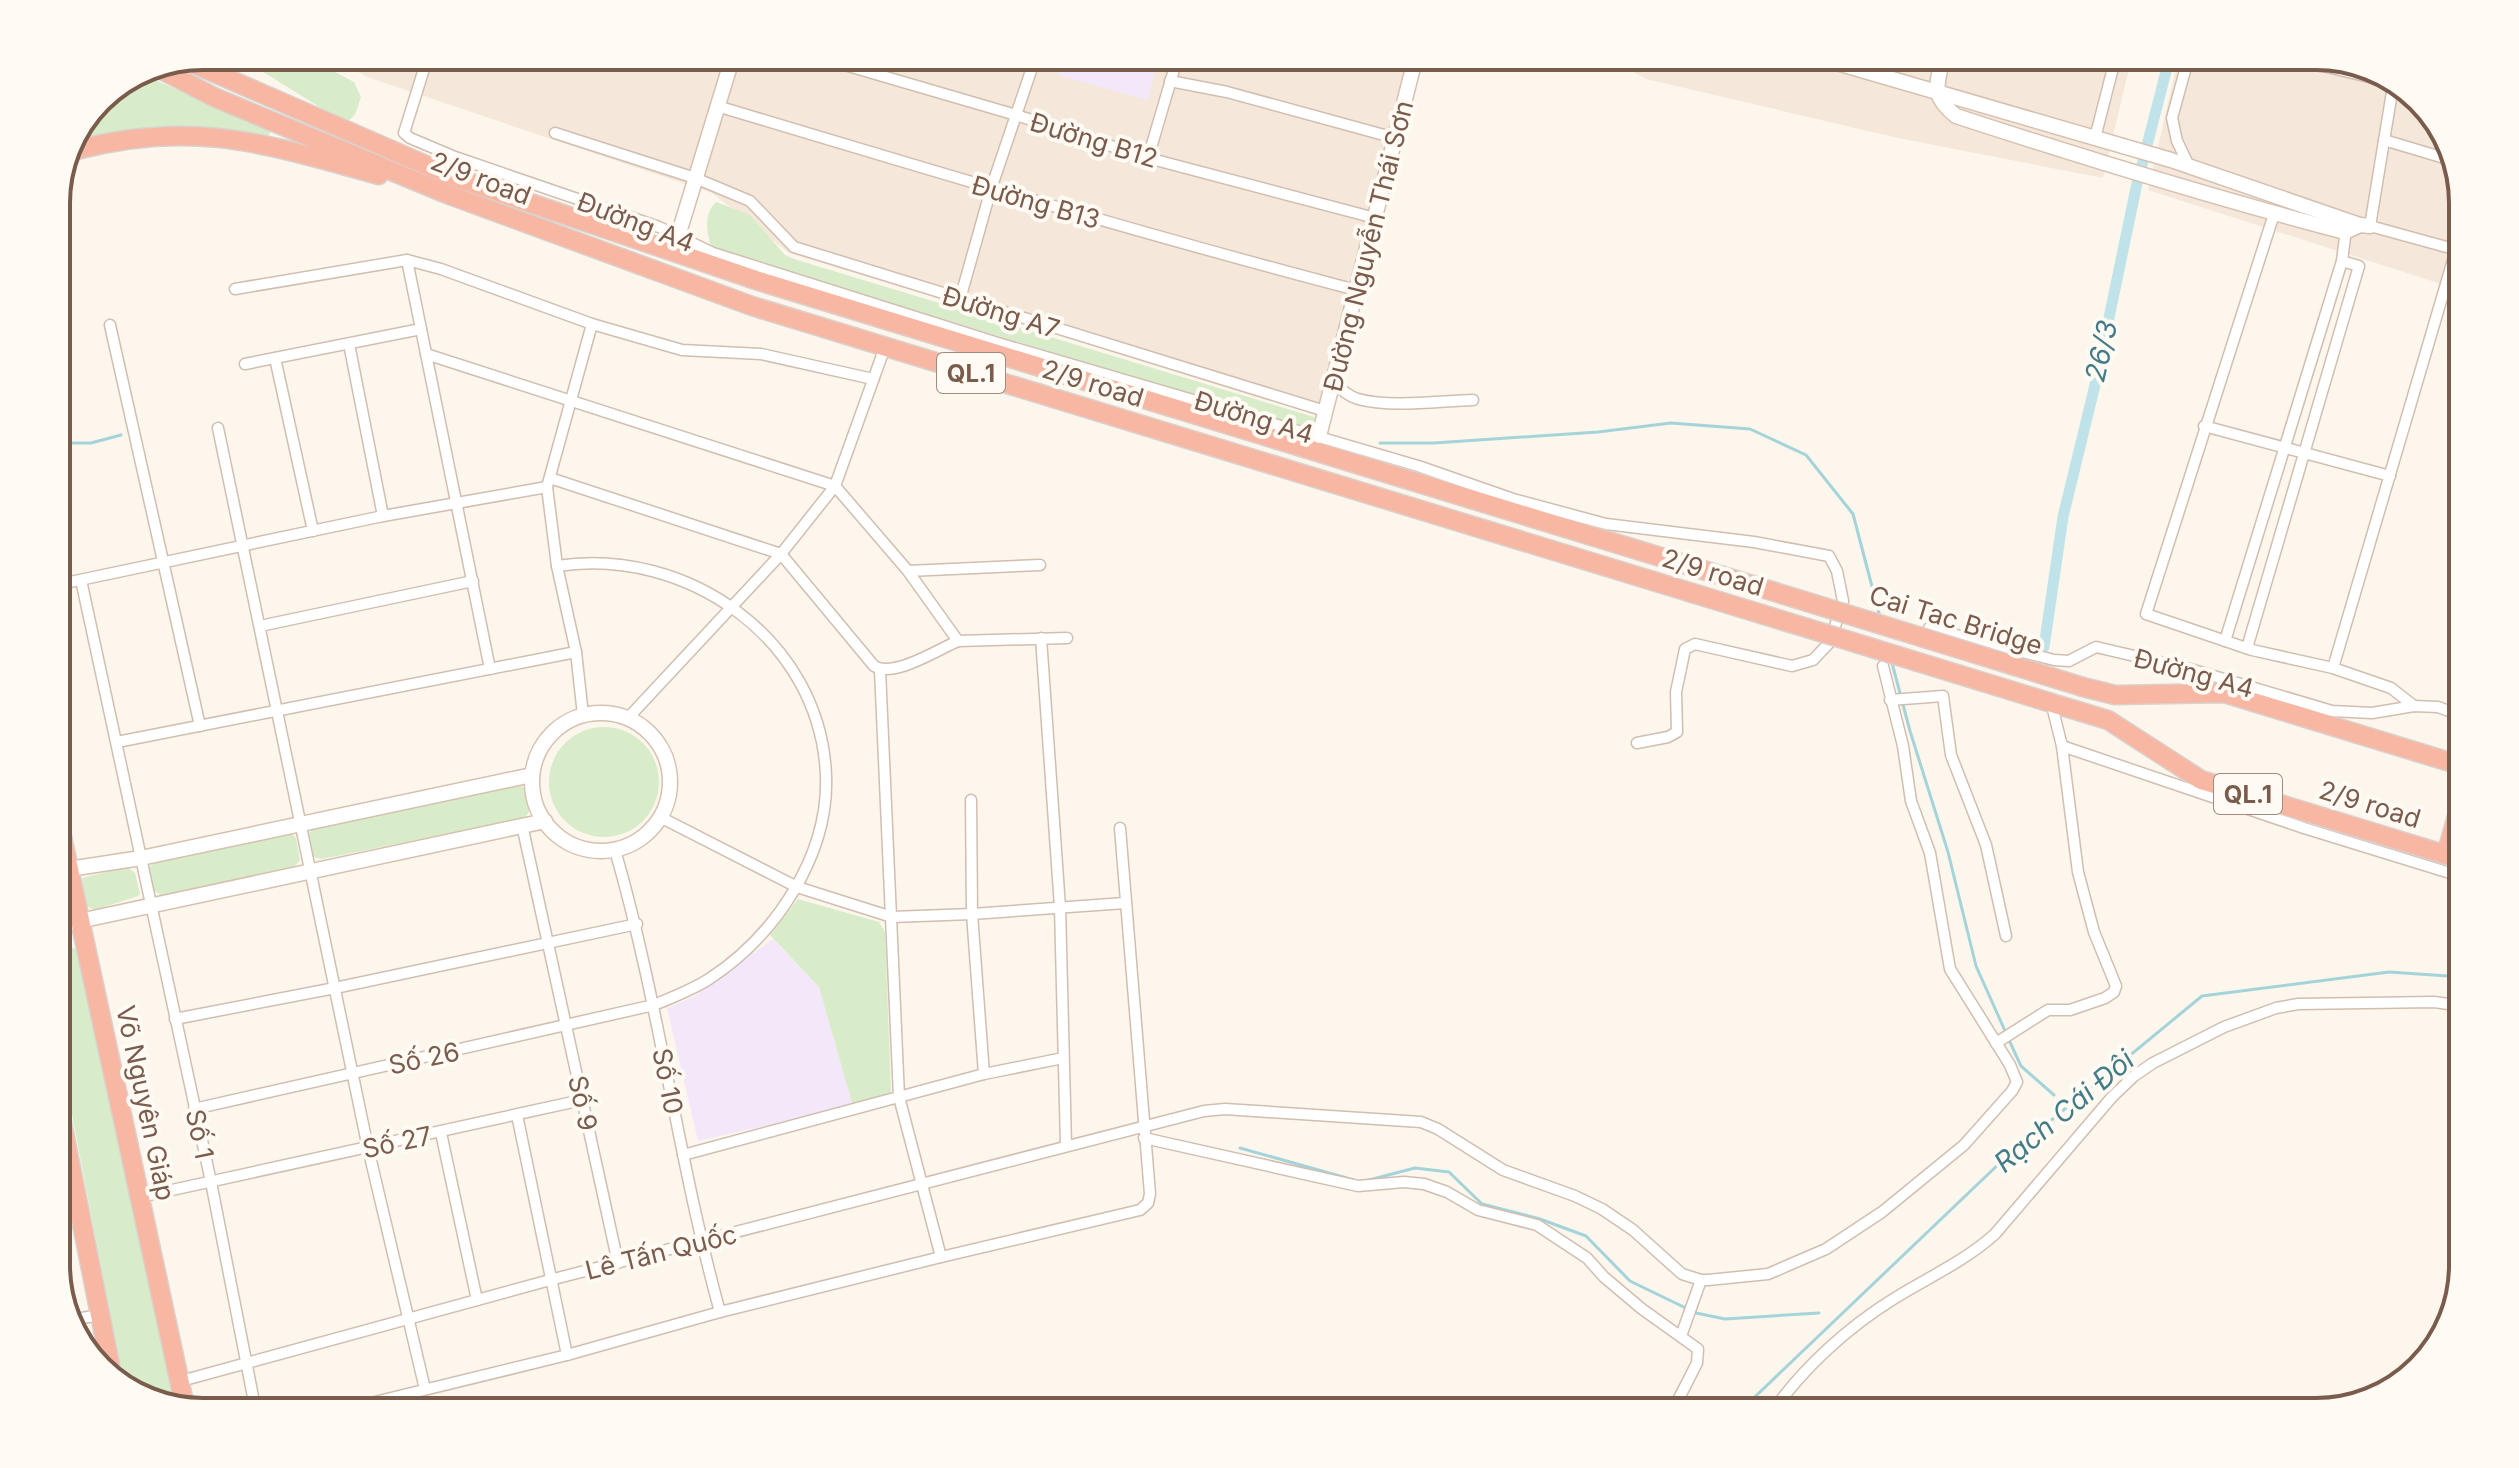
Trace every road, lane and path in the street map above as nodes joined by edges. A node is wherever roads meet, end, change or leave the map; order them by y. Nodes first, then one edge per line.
1 (208, 70) edge
2 (222, 70) edge
3 (424, 70) edge
4 (729, 70) edge
5 (870, 70) edge
6 (1031, 70) edge
7 (1174, 70) edge
8 (1412, 70) edge
9 (1864, 70) edge
10 (1940, 70) edge
11 (2112, 70) edge
12 (2185, 70) edge
13 (170, 74) edge
14 (1170, 81) junction
15 (1936, 90) junction
16 (2392, 94) edge
17 (717, 106) junction
18 (308, 114) junction
19 (1016, 115) junction
20 (555, 133) dead end
21 (1395, 138) junction
22 (2095, 138) junction
23 (2384, 140) junction
24 (82, 149) edge
25 (2441, 157) edge
26 (1148, 158) junction
27 (2189, 166) junction
28 (695, 178) junction
29 (991, 189) junction
30 (447, 194) junction
31 (2274, 214) junction
32 (1375, 218) junction
33 (2356, 225) junction
34 (678, 236) junction
35 (2449, 248) edge
36 (407, 260) junction
37 (2342, 261) junction
38 (2449, 286) edge
39 (235, 289) dead end
40 (1356, 290) junction
41 (960, 299) junction
42 (592, 324) junction
43 (110, 325) dead end
44 (421, 329) junction
45 (349, 344) junction
46 (885, 347) junction
47 (426, 354) junction
48 (275, 358) junction
49 (245, 364) dead end
50 (873, 379) junction
51 (1333, 381) junction
52 (571, 400) junction
53 (1473, 400) dead end
54 (1325, 411) junction
55 (2204, 426) junction
56 (218, 428) dead end
57 (1319, 436) junction
58 (2284, 449) junction
59 (2304, 453) junction
60 (2390, 476) junction
61 (548, 482) junction
62 (835, 486) junction
63 (456, 501) junction
64 (383, 516) junction
65 (313, 531) junction
66 (243, 546) junction
67 (781, 554) junction
68 (163, 563) junction
69 (1040, 565) dead end
70 (557, 566) junction
71 (908, 571) junction
72 (81, 580) junction
73 (473, 581) junction
74 (70, 582) edge
75 (1814, 604) joint
76 (731, 605) junction
77 (260, 626) junction
78 (1807, 628) joint
79 (1929, 628) dead end
80 (1041, 638) junction
81 (1067, 638) dead end
82 (958, 641) junction
83 (2225, 641) junction
84 (2247, 648) junction
85 (576, 652) junction
86 (1883, 666) dead end
87 (2333, 668) junction
88 (490, 669) junction
89 (880, 670) junction
90 (1894, 700) junction
91 (2048, 701) junction
92 (2414, 706) junction
93 (277, 711) junction
94 (2449, 711) edge
95 (583, 715) junction
96 (628, 718) junction
97 (200, 726) junction
98 (117, 742) junction
99 (1637, 743) dead end
100 (2062, 746) junction
101 (2449, 762) edge
102 (532, 775) junction
103 (971, 800) dead end
104 (660, 817) junction
105 (545, 821) junction
106 (301, 824) junction
107 (522, 825) junction
108 (1120, 828) dead end
109 (615, 850) junction
110 (2449, 856) edge
111 (141, 858) junction
112 (70, 869) edge
113 (311, 871) junction
114 (2449, 873) edge
115 (70, 874) edge
116 (797, 887) junction
117 (1125, 903) junction
118 (150, 905) junction
119 (1060, 907) junction
120 (972, 914) junction
121 (892, 917) junction
122 (79, 921) junction
123 (70, 923) edge
124 (637, 924) junction
125 (2006, 936) dead end
126 (548, 943) junction
127 (335, 988) junction
128 (654, 1005) junction
129 (2449, 1005) edge
130 (175, 1019) junction
131 (566, 1026) junction
132 (2000, 1040) junction
133 (1063, 1058) junction
134 (353, 1073) junction
135 (984, 1074) junction
136 (899, 1097) junction
137 (582, 1100) junction
138 (194, 1109) junction
139 (517, 1115) junction
140 (1143, 1132) junction
141 (441, 1133) junction
142 (1066, 1145) junction
143 (368, 1148) junction
144 (683, 1155) junction
145 (70, 1164) edge
146 (211, 1182) junction
147 (921, 1184) junction
148 (140, 1197) junction
149 (701, 1243) junction
150 (941, 1257) junction
151 (618, 1263) junction
152 (550, 1280) junction
153 (1701, 1280) junction
154 (477, 1300) junction
155 (720, 1312) junction
156 (100, 1315) junction
157 (81, 1318) edge
158 (407, 1320) junction
159 (1681, 1336) junction
160 (567, 1355) junction
161 (109, 1359) edge
162 (245, 1365) junction
163 (181, 1381) junction
164 (425, 1389) junction
165 (183, 1397) edge
166 (253, 1398) edge
167 (389, 1398) edge
168 (1679, 1398) edge
169 (1784, 1398) edge

1 - 18 highway, 2/9 road / QL.1
2 - 18 highway
3 - 34 street, Đường A4
4 - 17 street
5 - 19 street, Đường B12
6 - 19 street
7 - 14 street
8 - 21 street, Đường Nguyễn Thái Sơn
9 - 15 street
10 - 15 street
11 - 22 street
12 - 27 street
13 - 30 highway, 2/9 road / QL.1
14 - 21 street
14 - 26 street
15 - 22 street
15 - 31 street
16 - 23 street
17 - 28 street
17 - 29 street, Đường B13
18 - 75 highway, 2/9 road / QL.1
19 - 26 street, Đường B12
19 - 29 street
20 - 28 street, Đường A7
21 - 32 street, Đường Nguyễn Thái Sơn
22 - 27 street
23 - 25 street
23 - 33 street
24 - 30 highway
26 - 32 street, Đường B12
27 - 33 street
28 - 34 street
28 - 41 street, Đường A7
29 - 40 street, Đường B13
29 - 41 street
30 - 46 highway, 2/9 road / QL.1
31 - 33 street
31 - 55 street
32 - 40 street, Đường Nguyễn Thái Sơn
33 - 35 street
33 - 37 street
34 - 57 street, Đường A4
36 - 39 street
36 - 42 street
36 - 44 street
37 - 58 street
37 - 59 street
38 - 60 street
40 - 51 street, Đường Nguyễn Thái Sơn
41 - 54 street, Đường A7
42 - 50 street
42 - 52 street
43 - 68 street
44 - 45 street
44 - 47 street
45 - 48 street
45 - 64 street
46 - 50 street
46 - 78 highway, 2/9 road / QL.1
47 - 52 street
47 - 63 street
48 - 49 street
48 - 65 street
50 - 62 street
51 - 53 street
51 - 54 street, Đường Nguyễn Thái Sơn
52 - 61 street
52 - 62 street
54 - 57 street, Đường Nguyễn Thái Sơn
55 - 58 street
55 - 83 street
56 - 66 street
57 - 99 street, Đường A4
58 - 59 street
58 - 83 street
59 - 60 street
59 - 84 street
60 - 87 street
61 - 63 street
61 - 67 street
61 - 70 street
62 - 67 street
62 - 71 street
63 - 64 street
63 - 73 street
64 - 65 street
65 - 66 street
66 - 68 street
66 - 77 street
67 - 76 street
67 - 89 street
68 - 72 street
68 - 97 street
69 - 71 street
70 - 76 street, Số 26
70 - 85 street
71 - 82 street
72 - 74 street
72 - 98 street, Số 1
73 - 77 street
73 - 88 street
75 - 101 highway, Cai Tac Bridge / QL.1, bridge
76 - 96 street
76 - 116 street, Số 26
77 - 93 street
78 - 91 highway, Cai Tac Bridge / QL.1, bridge
79 - 92 street, Đường A4
80 - 81 street
80 - 82 street
80 - 119 street
82 - 89 street
83 - 84 street
84 - 87 street
85 - 88 street
85 - 95 street
86 - 90 street
87 - 92 street
88 - 93 street
89 - 121 street
90 - 125 street
90 - 132 street
91 - 100 street
91 - 110 highway, 2/9 road / QL.1
92 - 94 street, Đường A4
93 - 97 street
93 - 106 street
95 - 96 street
95 - 102 street
96 - 104 street
97 - 98 street
98 - 111 street, Số 1
100 - 114 street
100 - 132 street
102 - 105 street
102 - 106 street
103 - 120 street
104 - 109 street
104 - 116 street
105 - 107 street
105 - 109 street
106 - 111 street
106 - 113 street
107 - 113 street
107 - 126 street, Số 9
108 - 117 street
109 - 124 street, Số 10
111 - 112 street
111 - 118 street, Số 1
113 - 118 street
113 - 127 street
115 - 122 highway, Võ Nguyên Giáp
116 - 121 street
116 - 128 street, Số 26
117 - 119 street
117 - 140 street
118 - 122 street
118 - 130 street, Số 1
119 - 120 street
119 - 133 street
120 - 121 street
120 - 135 street
121 - 136 street
122 - 123 street
122 - 148 highway, Võ Nguyên Giáp
124 - 126 street
124 - 128 street, Số 10
126 - 127 street
126 - 131 street, Số 9
127 - 130 street
127 - 134 street
128 - 131 street, Số 26
128 - 144 street, Số 10
129 - 169 street
130 - 138 street, Số 1
131 - 134 street, Số 26
131 - 137 street, Số 9
132 - 153 street
133 - 135 street
133 - 142 street
134 - 138 street, Số 26
134 - 143 street
135 - 136 street
136 - 144 street
136 - 147 street
137 - 139 street, Số 27
137 - 151 street, Số 9
138 - 146 street, Số 1
139 - 141 street, Số 27
139 - 152 street
140 - 142 street, Lê Tấn Quốc
140 - 150 street
140 - 153 street, Lê Tấn Quốc
140 - 159 street
141 - 143 street, Số 27
141 - 154 street
142 - 147 street, Lê Tấn Quốc
143 - 146 street, Số 27
143 - 158 street
144 - 149 street, Số 10
145 - 156 highway
146 - 148 street, Số 27
146 - 162 street, Số 1
147 - 149 street, Lê Tấn Quốc
147 - 150 street
148 - 163 highway, Võ Nguyên Giáp
149 - 151 street, Lê Tấn Quốc
149 - 155 street, Số 10
150 - 155 street
151 - 152 street, Lê Tấn Quốc
152 - 154 street, Lê Tấn Quốc
152 - 160 street
153 - 159 street
154 - 158 street, Lê Tấn Quốc
155 - 160 street
156 - 157 street
156 - 161 highway
158 - 162 street, Lê Tấn Quốc
158 - 164 street
159 - 168 street
160 - 164 street
162 - 163 street, Lê Tấn Quốc
162 - 166 street, Số 1
163 - 165 highway, Võ Nguyên Giáp
164 - 167 street

